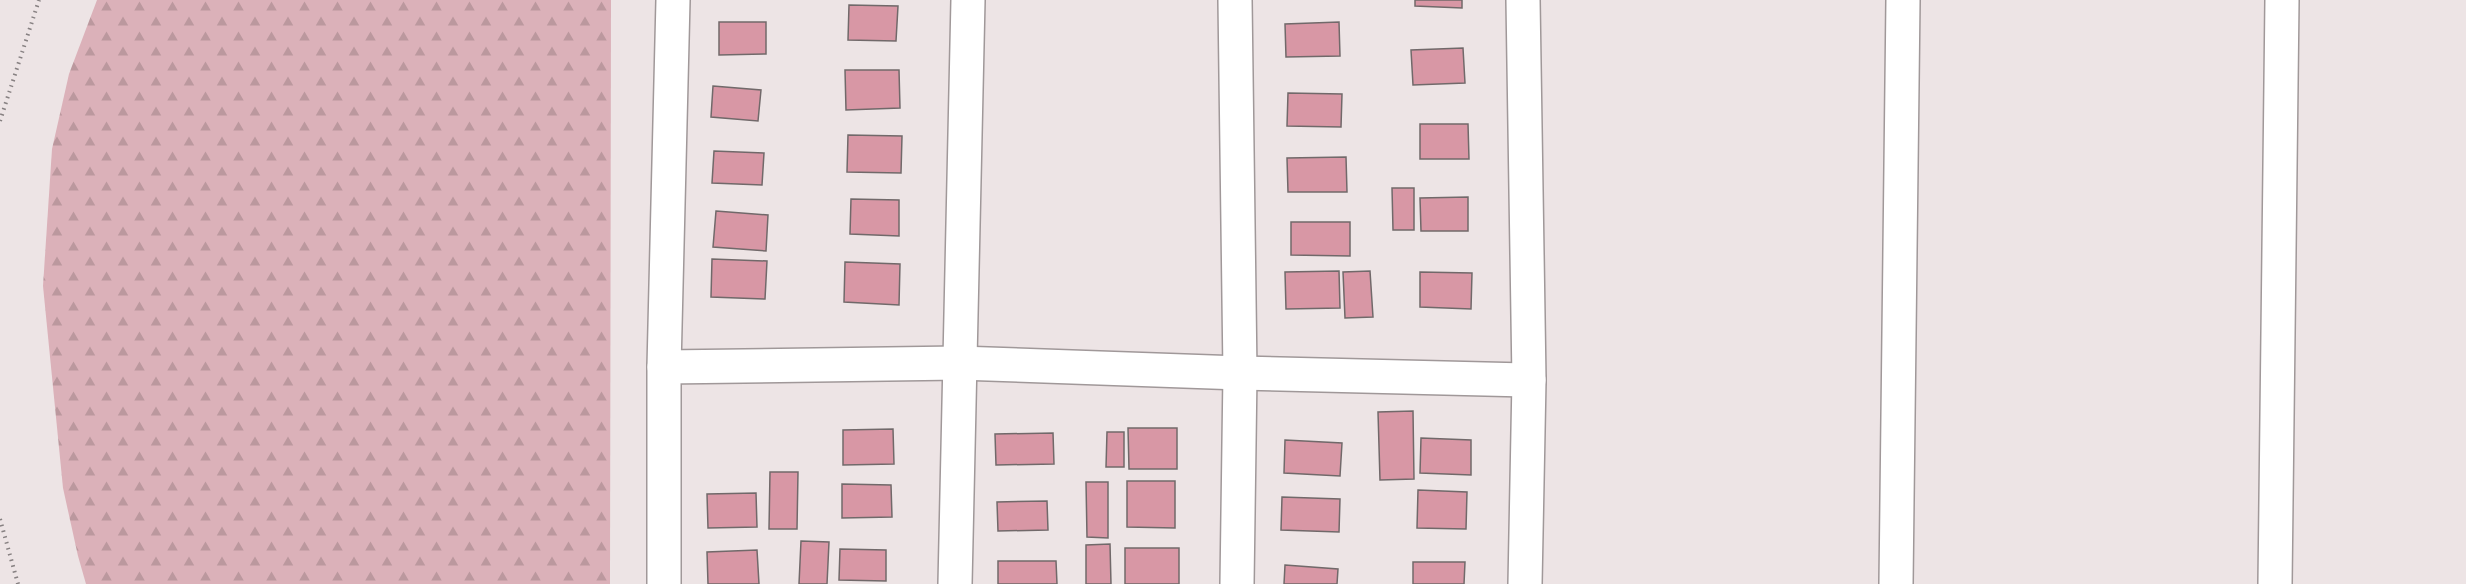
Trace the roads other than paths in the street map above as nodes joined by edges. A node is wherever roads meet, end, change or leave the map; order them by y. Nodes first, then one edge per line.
1 (673, 0) edge
2 (968, 0) edge
3 (1235, 0) edge
4 (1523, 0) edge
5 (1903, 0) edge
6 (2282, 0) edge
7 (959, 363) junction
8 (664, 367) junction
9 (1240, 373) junction
10 (1529, 380) junction
11 (664, 584) edge
12 (955, 584) edge
13 (1237, 584) edge
14 (1525, 584) edge
15 (1896, 584) edge
16 (2275, 584) edge

1 - 8 street
2 - 7 street
3 - 9 street
4 - 10 street
5 - 15 street
6 - 16 street
7 - 8 street
7 - 9 street
7 - 12 street
8 - 11 street
9 - 10 street
9 - 13 street
10 - 14 street

